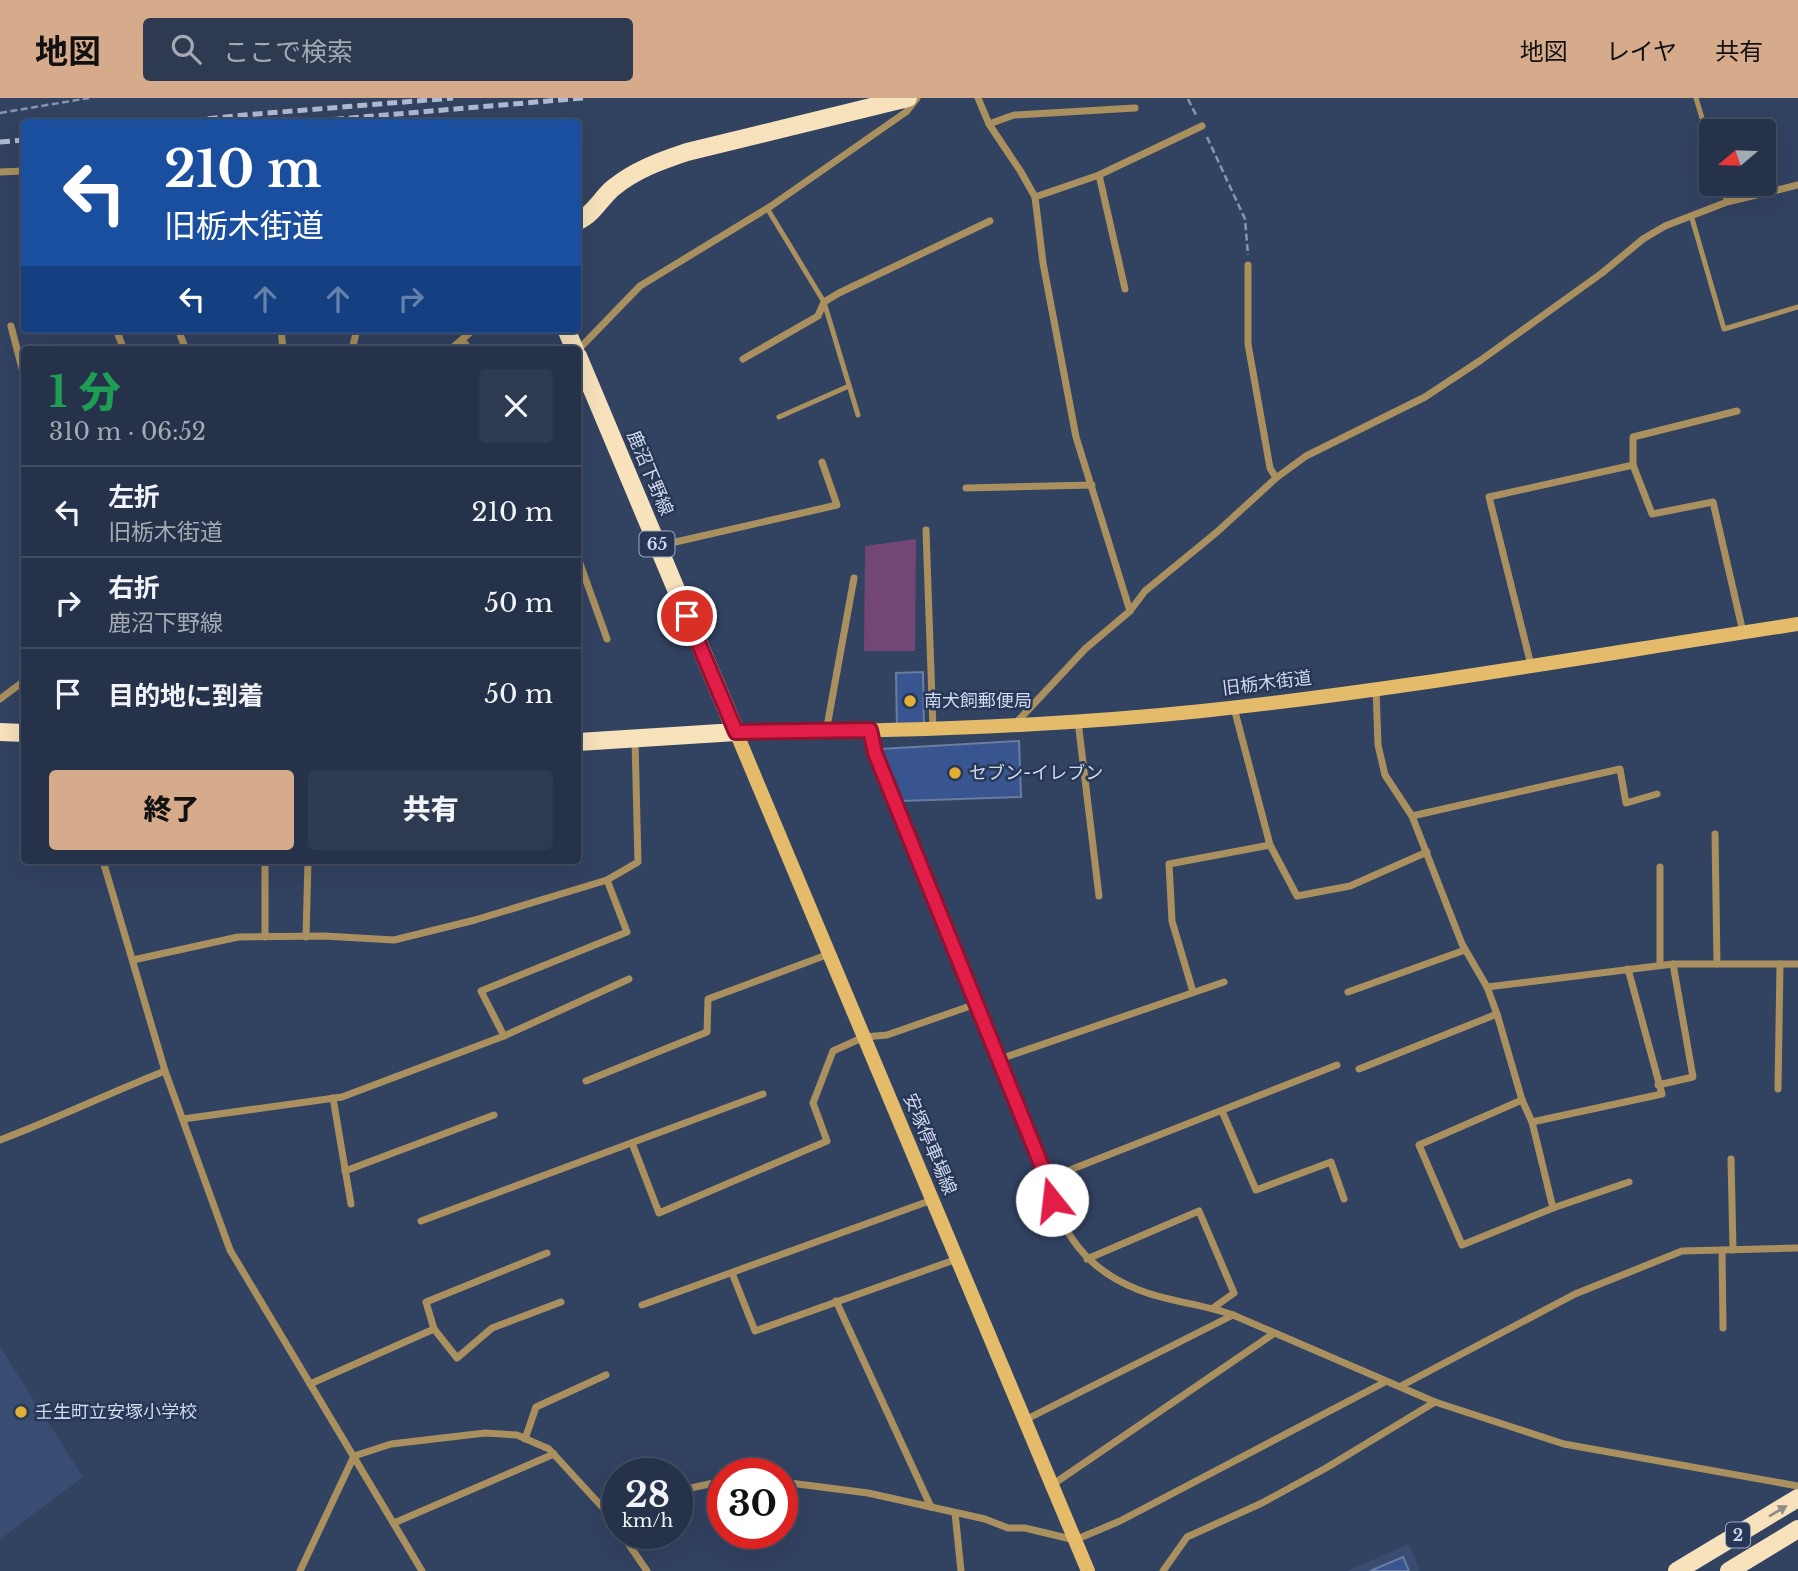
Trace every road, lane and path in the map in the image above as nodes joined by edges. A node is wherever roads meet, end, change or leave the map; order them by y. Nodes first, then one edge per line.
1 (89, 98) edge
2 (908, 98) edge
3 (917, 98) edge
4 (978, 98) edge
5 (1696, 98) edge
6 (1188, 99) edge
7 (1135, 108) dead end
8 (0, 113) edge
9 (1702, 119) edge
10 (989, 124) junction
11 (1202, 126) junction
12 (21, 171) edge
13 (0, 172) edge
14 (1099, 175) junction
15 (1798, 185) edge
16 (1725, 196) edge
17 (1035, 197) junction
18 (1727, 202) junction
19 (766, 208) junction
20 (1691, 215) junction
21 (581, 219) edge
22 (990, 221) dead end
23 (1248, 265) joint
24 (1125, 289) dead end
25 (824, 302) junction
26 (1798, 307) edge
27 (11, 326) dead end
28 (470, 333) edge
29 (462, 340) junction
30 (455, 346) edge
31 (467, 346) edge
32 (581, 348) edge
33 (743, 359) dead end
34 (581, 362) edge
35 (21, 364) edge
36 (849, 386) junction
37 (1737, 411) dead end
38 (858, 415) dead end
39 (779, 417) dead end
40 (822, 462) dead end
41 (1633, 465) junction
42 (1276, 478) junction
43 (1092, 485) junction
44 (966, 488) dead end
45 (926, 530) dead end
46 (658, 546) junction
47 (581, 566) edge
48 (854, 578) dead end
49 (1130, 611) junction
50 (1798, 624) edge
51 (1743, 632) junction
52 (607, 639) dead end
53 (1531, 665) junction
54 (21, 683) edge
55 (1376, 689) junction
56 (0, 699) edge
57 (1234, 707) junction
58 (1079, 721) junction
59 (1012, 726) junction
60 (933, 729) junction
61 (870, 730) junction
62 (0, 732) edge
63 (736, 732) junction
64 (21, 733) edge
65 (826, 733) junction
66 (635, 740) junction
67 (581, 742) edge
68 (1657, 794) dead end
69 (1412, 816) junction
70 (1715, 834) dead end
71 (1270, 845) junction
72 (1427, 852) junction
73 (104, 864) edge
74 (265, 864) edge
75 (308, 864) edge
76 (1660, 867) dead end
77 (607, 880) junction
78 (1099, 896) dead end
79 (306, 936) junction
80 (265, 937) junction
81 (1465, 950) junction
82 (829, 954) junction
83 (133, 960) junction
84 (1673, 964) junction
85 (1717, 964) junction
86 (1780, 964) junction
87 (1798, 964) edge
88 (1660, 965) junction
89 (1628, 969) junction
90 (629, 979) dead end
91 (1224, 982) dead end
92 (1487, 987) junction
93 (1193, 992) junction
94 (1348, 992) dead end
95 (976, 1004) junction
96 (1497, 1014) junction
97 (503, 1036) junction
98 (864, 1037) junction
99 (1000, 1059) junction
100 (1337, 1065) dead end
101 (1359, 1069) dead end
102 (165, 1071) junction
103 (586, 1082) dead end
104 (1658, 1086) junction
105 (1778, 1089) dead end
106 (763, 1094) dead end
107 (333, 1098) junction
108 (1522, 1100) junction
109 (1222, 1111) junction
110 (494, 1115) dead end
111 (183, 1119) junction
112 (1532, 1122) junction
113 (0, 1140) edge
114 (632, 1143) junction
115 (1731, 1159) dead end
116 (345, 1171) junction
117 (1047, 1179) junction
118 (1629, 1182) dead end
119 (1343, 1199) dead end
120 (932, 1200) junction
121 (351, 1205) dead end
122 (1553, 1208) junction
123 (421, 1221) dead end
124 (1798, 1248) edge
125 (1722, 1250) junction
126 (1733, 1250) junction
127 (547, 1253) dead end
128 (957, 1259) junction
129 (1087, 1259) junction
130 (732, 1273) junction
131 (836, 1301) junction
132 (561, 1302) dead end
133 (642, 1305) dead end
134 (1213, 1308) junction
135 (1233, 1315) junction
136 (1723, 1328) dead end
137 (434, 1329) junction
138 (1273, 1334) junction
139 (606, 1375) dead end
140 (1385, 1382) junction
141 (310, 1384) junction
142 (1401, 1386) junction
143 (1436, 1402) junction
144 (1025, 1420) junction
145 (525, 1438) junction
146 (554, 1454) junction
147 (354, 1456) junction
148 (798, 1484) edge
149 (1052, 1485) junction
150 (1798, 1486) edge
151 (1798, 1498) edge
152 (602, 1507) edge
153 (931, 1507) junction
154 (955, 1513) junction
155 (394, 1523) junction
156 (1798, 1530) edge
157 (1075, 1540) junction
158 (632, 1549) edge
159 (300, 1571) edge
160 (422, 1571) edge
161 (647, 1571) edge
162 (961, 1571) edge
163 (1088, 1571) edge
164 (1163, 1571) edge
165 (1677, 1571) edge
166 (1730, 1571) edge

1 - 8 path
2 - 21 main road
3 - 19 street
4 - 10 street
5 - 9 lane
6 - 11 path
7 - 10 street
10 - 17 street
11 - 14 street
11 - 23 path
12 - 13 street
14 - 17 street
14 - 24 street
15 - 18 street
16 - 18 lane
17 - 43 street
18 - 20 street
19 - 25 lane
19 - 32 street
20 - 26 lane
20 - 42 street
22 - 25 street
23 - 42 street
25 - 33 street
25 - 36 lane
27 - 35 street
28 - 29 street
29 - 30 street
29 - 31 street
34 - 46 main road, 鹿沼下野線 / 65
36 - 38 lane
36 - 39 lane
37 - 41 street
40 - 46 street
41 - 51 street
41 - 53 street
42 - 49 street
43 - 44 street
43 - 49 street
45 - 60 street
46 - 63 main road, 鹿沼下野線 / 65
47 - 52 street
48 - 65 street
49 - 59 street
50 - 51 street, 旧栃木街道
51 - 53 street, 旧栃木街道
53 - 55 street, 旧栃木街道
54 - 56 street
55 - 57 street, 旧栃木街道
55 - 69 street
57 - 58 street, 旧栃木街道
57 - 71 street
58 - 59 street, 旧栃木街道
58 - 78 street
59 - 60 street, 旧栃木街道
60 - 61 street, 旧栃木街道
61 - 65 street, 旧栃木街道
61 - 95 street
62 - 64 main road
63 - 65 street, 旧栃木街道
63 - 66 main road
63 - 82 street, 安塚停車場線
66 - 67 main road
66 - 77 street
68 - 69 street
69 - 72 street
70 - 85 street
71 - 72 street
71 - 93 street
72 - 81 street
73 - 83 street
74 - 80 street
75 - 79 street
76 - 88 street
77 - 79 street
77 - 97 street
79 - 80 street
80 - 83 street
81 - 92 street
81 - 94 street
82 - 98 street, 安塚停車場線
82 - 103 street
83 - 102 street
84 - 85 street
84 - 88 street
84 - 104 street
85 - 86 street
86 - 87 street
86 - 105 street
88 - 89 street
89 - 92 street
89 - 104 street
90 - 97 street
91 - 93 street
92 - 96 street
93 - 99 street
95 - 98 street
95 - 99 street
96 - 101 street
96 - 108 street
97 - 107 street
98 - 114 street
98 - 120 street, 安塚停車場線
99 - 117 street
100 - 109 street
102 - 111 street
102 - 113 street
104 - 112 street
106 - 114 street
107 - 111 street
107 - 116 street
108 - 112 street
108 - 122 street
109 - 117 street
109 - 119 street
110 - 116 street
111 - 141 street
112 - 122 street
114 - 123 street
115 - 126 street
116 - 121 street
117 - 129 street
118 - 122 street
120 - 128 street, 安塚停車場線
120 - 130 street
124 - 126 street
125 - 126 street
125 - 136 street
125 - 142 street
127 - 137 street
128 - 131 street
128 - 144 street, 安塚停車場線
129 - 134 street
129 - 134 street
130 - 131 street
130 - 133 street
131 - 153 street
132 - 137 street
134 - 135 street
135 - 138 street
135 - 144 street
137 - 141 street
138 - 140 street
138 - 149 street
139 - 145 street
140 - 142 street
140 - 157 street
141 - 147 street
142 - 143 street
143 - 150 street
143 - 164 street
144 - 149 street, 安塚停車場線
145 - 146 street
145 - 147 street
146 - 152 street
146 - 155 street
147 - 155 street
147 - 159 street
148 - 153 street
149 - 157 street, 安塚停車場線
165 -> 151 main road, 2
153 - 154 street
154 - 157 street
154 - 162 street
155 - 160 street
156 - 166 main road, 2
157 - 163 street, 安塚停車場線
158 - 161 street

